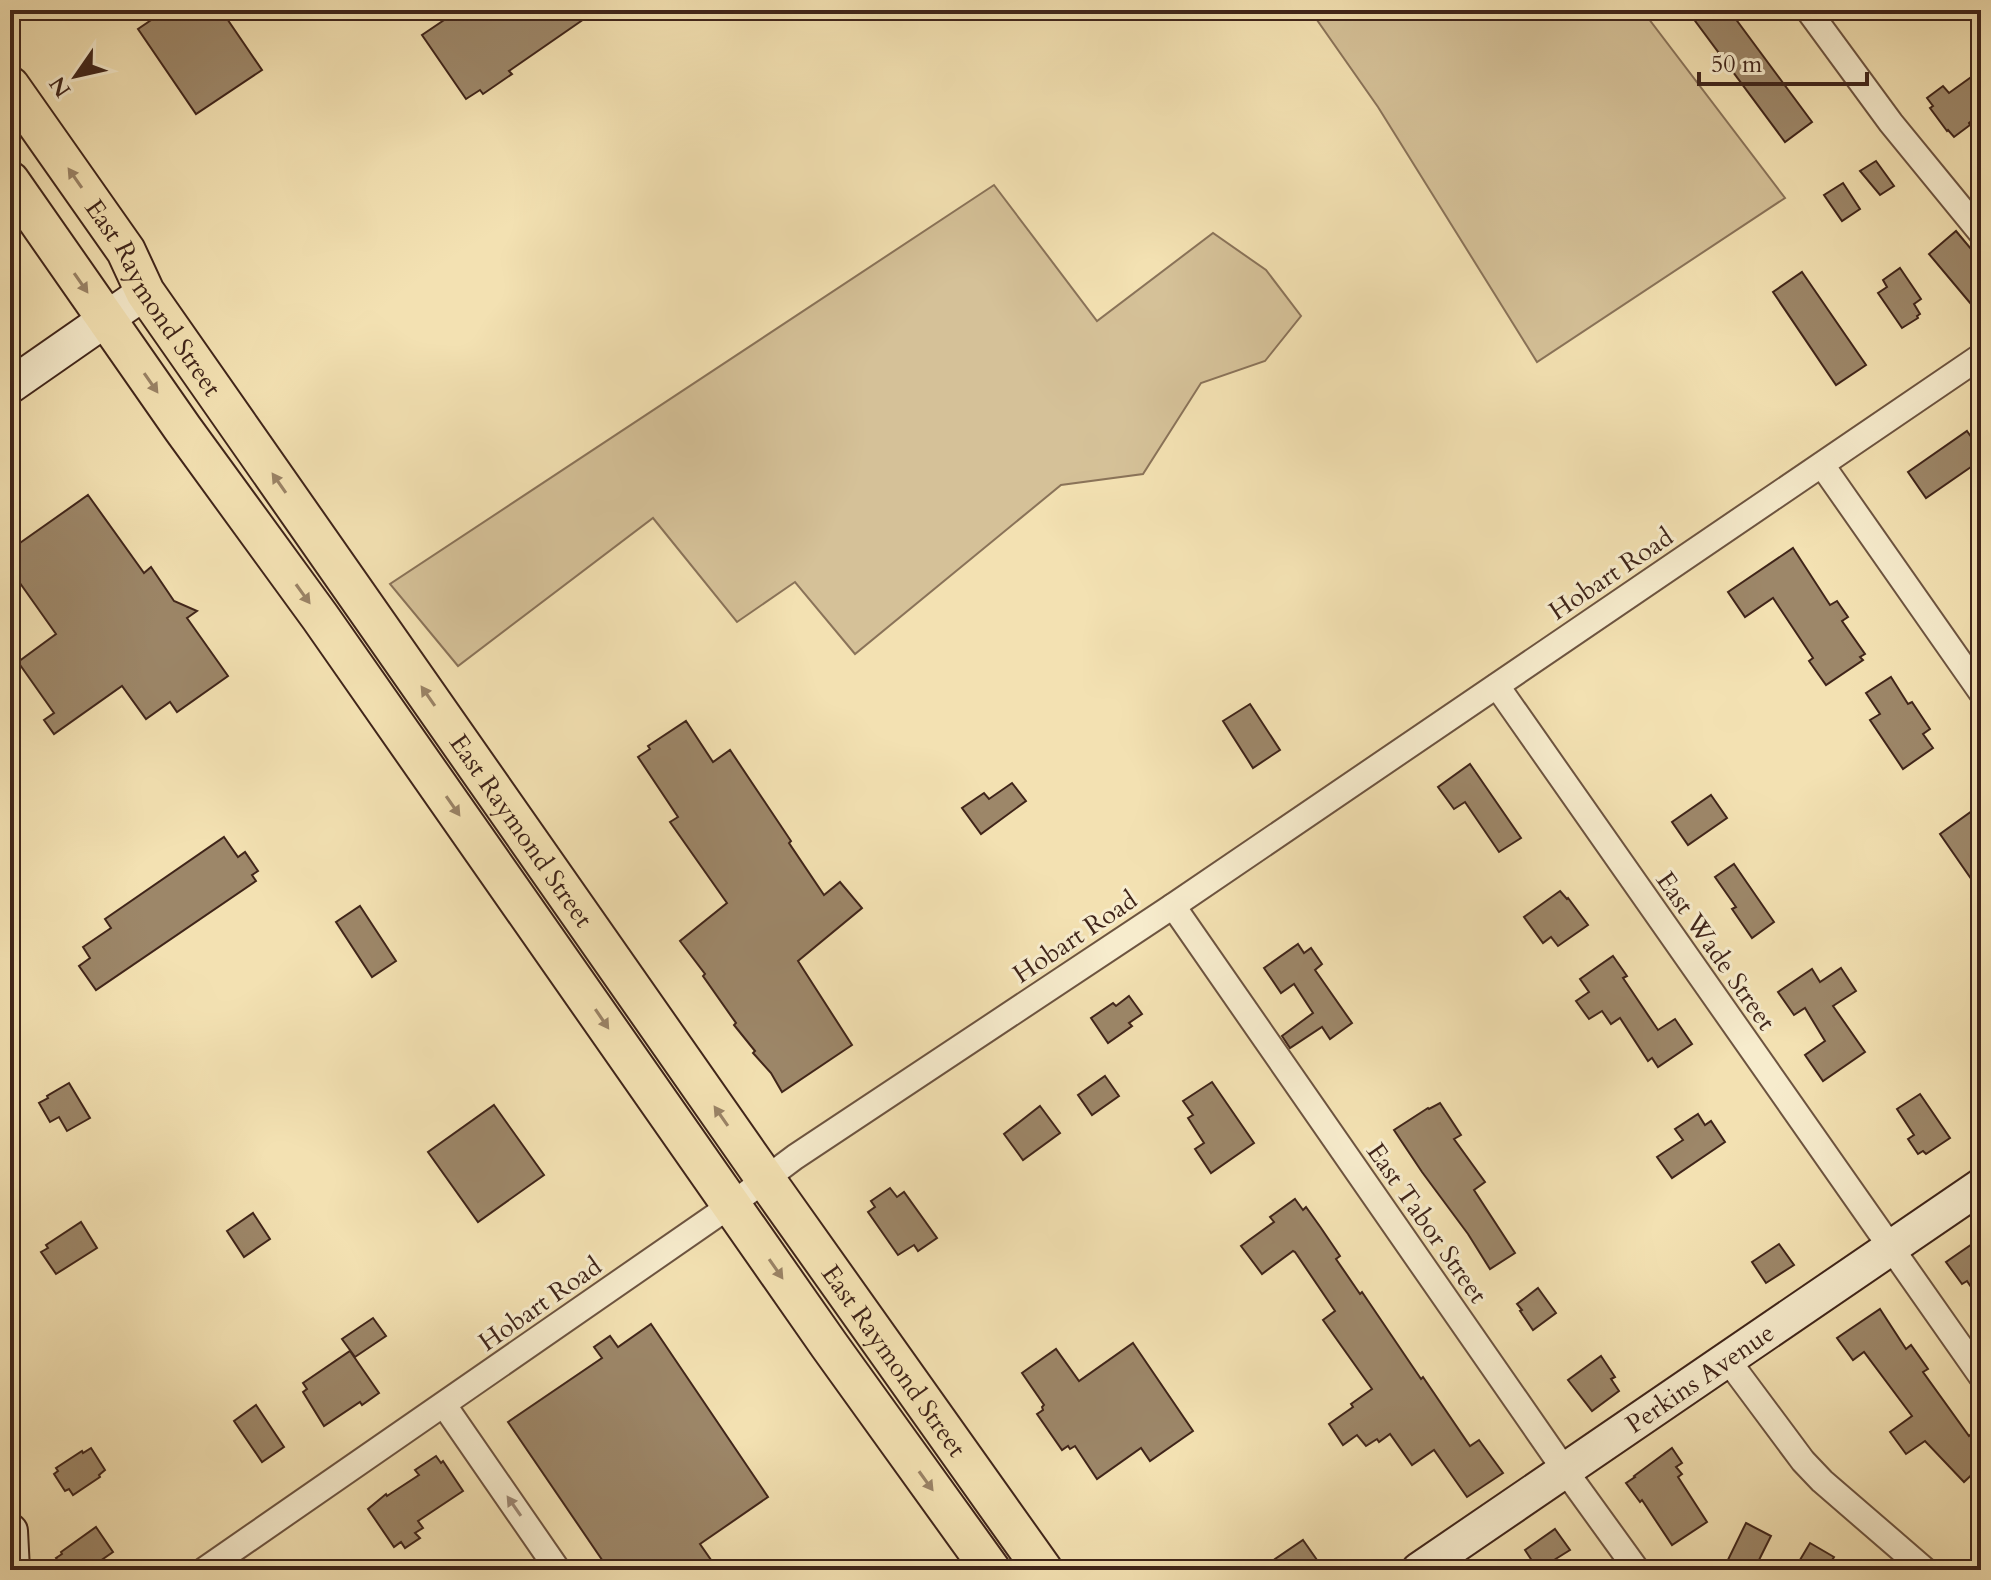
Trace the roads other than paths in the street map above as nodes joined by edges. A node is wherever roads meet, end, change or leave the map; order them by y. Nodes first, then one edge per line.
1 (1808, 10) edge
2 (10, 86) edge
3 (10, 181) edge
4 (1981, 233) edge
5 (145, 292) junction
6 (106, 319) junction
7 (1981, 356) edge
8 (10, 386) edge
9 (1822, 465) junction
10 (1497, 686) junction
11 (1981, 692) edge
12 (1173, 906) junction
13 (766, 1180) junction
14 (1981, 1186) edge
15 (731, 1205) junction
16 (1890, 1248) junction
17 (1727, 1359) junction
18 (1981, 1376) edge
19 (444, 1405) junction
20 (1564, 1469) junction
21 (10, 1531) edge
22 (12, 1570) edge
23 (204, 1570) edge
24 (558, 1570) edge
25 (991, 1570) edge
26 (1043, 1570) edge
27 (1419, 1570) edge
28 (1637, 1570) edge
29 (1925, 1570) edge

1 - 4 street
5 -> 2 main road, East Raymond Street
3 -> 6 main road, East Raymond Street
5 - 6 street
13 -> 5 main road, East Raymond Street
6 - 8 street
6 -> 15 main road, East Raymond Street
7 - 9 street, Hobart Road
9 - 10 street, Hobart Road
9 - 11 street
10 - 12 street, Hobart Road
10 - 16 street, East Wade Street
12 - 13 street, Hobart Road
12 - 20 street, East Tabor Street
13 - 15 street, Hobart Road
13 - 26 main road, East Raymond Street
14 - 16 street, Perkins Avenue
15 - 19 street, Hobart Road
15 -> 25 main road, East Raymond Street
16 - 17 street, Perkins Avenue
16 - 18 street, East Wade Street
17 - 20 street, Perkins Avenue
17 - 29 street
19 - 23 street, Hobart Road
24 -> 19 street
20 - 27 street, Perkins Avenue
20 - 28 street, East Tabor Street
21 - 22 street

